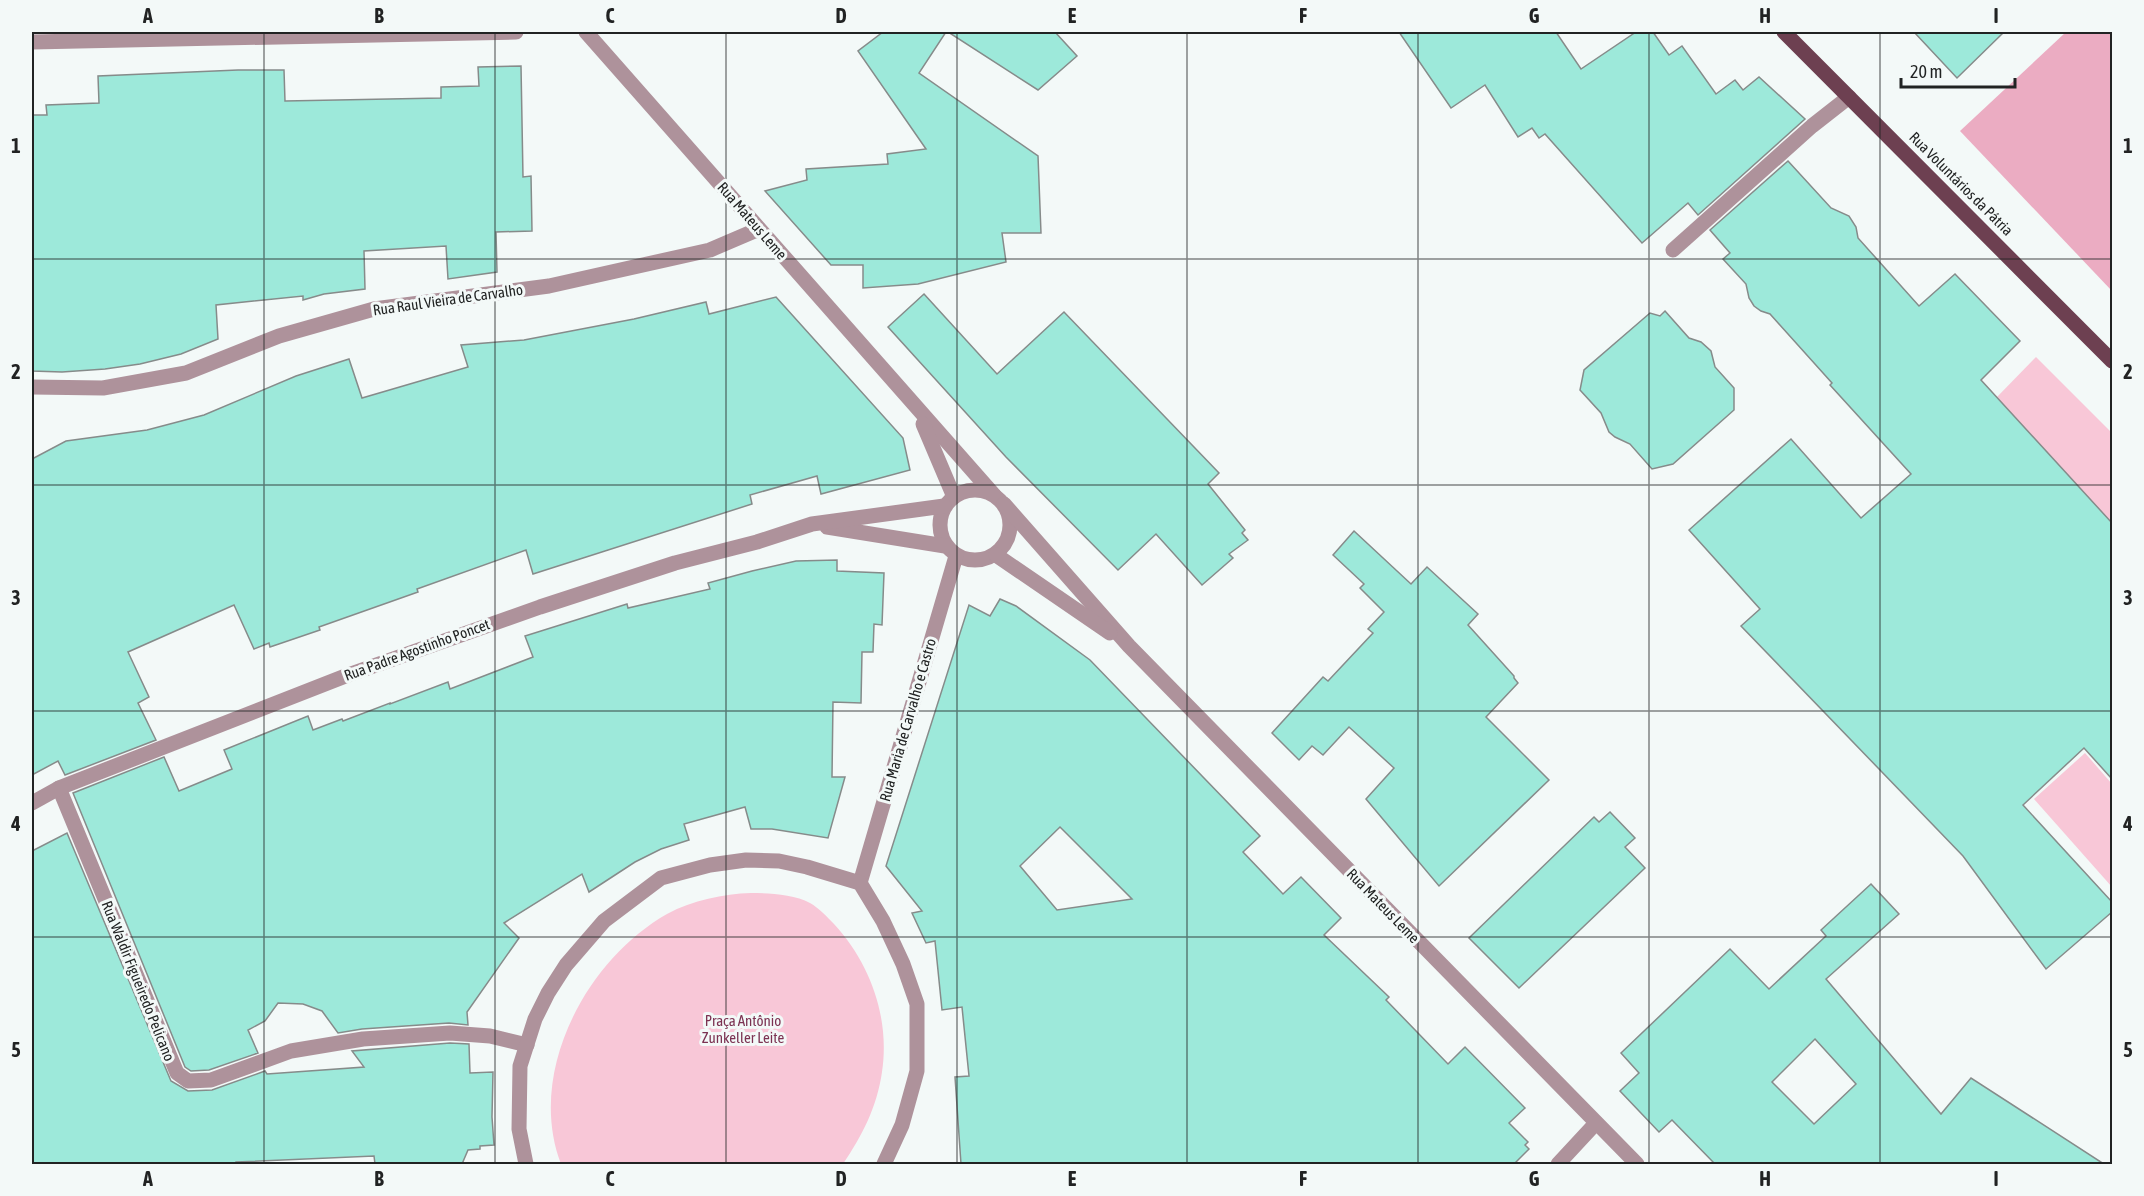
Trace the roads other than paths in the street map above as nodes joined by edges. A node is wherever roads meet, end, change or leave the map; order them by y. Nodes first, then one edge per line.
1 (516, 32) edge
2 (586, 32) edge
3 (1784, 32) edge
4 (194, 35) edge
5 (32, 42) edge
6 (1849, 97) junction
7 (759, 229) junction
8 (1673, 250) dead end
9 (2112, 361) edge
10 (32, 387) edge
11 (917, 410) junction
12 (999, 500) junction
13 (949, 502) junction
14 (812, 525) junction
15 (950, 551) junction
16 (996, 555) junction
17 (1130, 646) junction
18 (59, 788) junction
19 (32, 803) edge
20 (860, 883) junction
21 (527, 1045) junction
22 (1596, 1123) junction
23 (526, 1164) edge
24 (884, 1164) edge
25 (1558, 1164) edge
26 (1637, 1164) edge

1 - 4 street
2 - 7 street, Rua Mateus Leme
3 - 6 main road, Rua Voluntários da Pátria
4 - 5 street
6 - 8 street
6 - 9 main road, Rua Voluntários da Pátria
7 - 10 street, Rua Raul Vieira de Carvalho
7 - 11 street, Rua Mateus Leme
11 - 12 street, Rua Mateus Leme
11 - 13 street, Rua Mateus Leme
12 - 13 street
12 - 16 street
12 - 17 street, Rua Mateus Leme
13 - 14 street, Rua Padre Agostinho Poncet
13 - 15 street
14 - 15 street, Rua Padre Agostinho Poncet
14 - 18 street, Rua Padre Agostinho Poncet
15 - 16 street
15 - 20 street, Rua Maria de Carvalho e Castro
16 - 17 street, Rua Mateus Leme
17 - 22 street, Rua Mateus Leme
18 - 19 street, Rua Padre Agostinho Poncet
18 - 21 street, Rua Waldir Figueiredo Pelicano
20 - 21 street
20 - 24 street
21 - 23 street
22 - 25 street
22 - 26 street, Rua Mateus Leme

